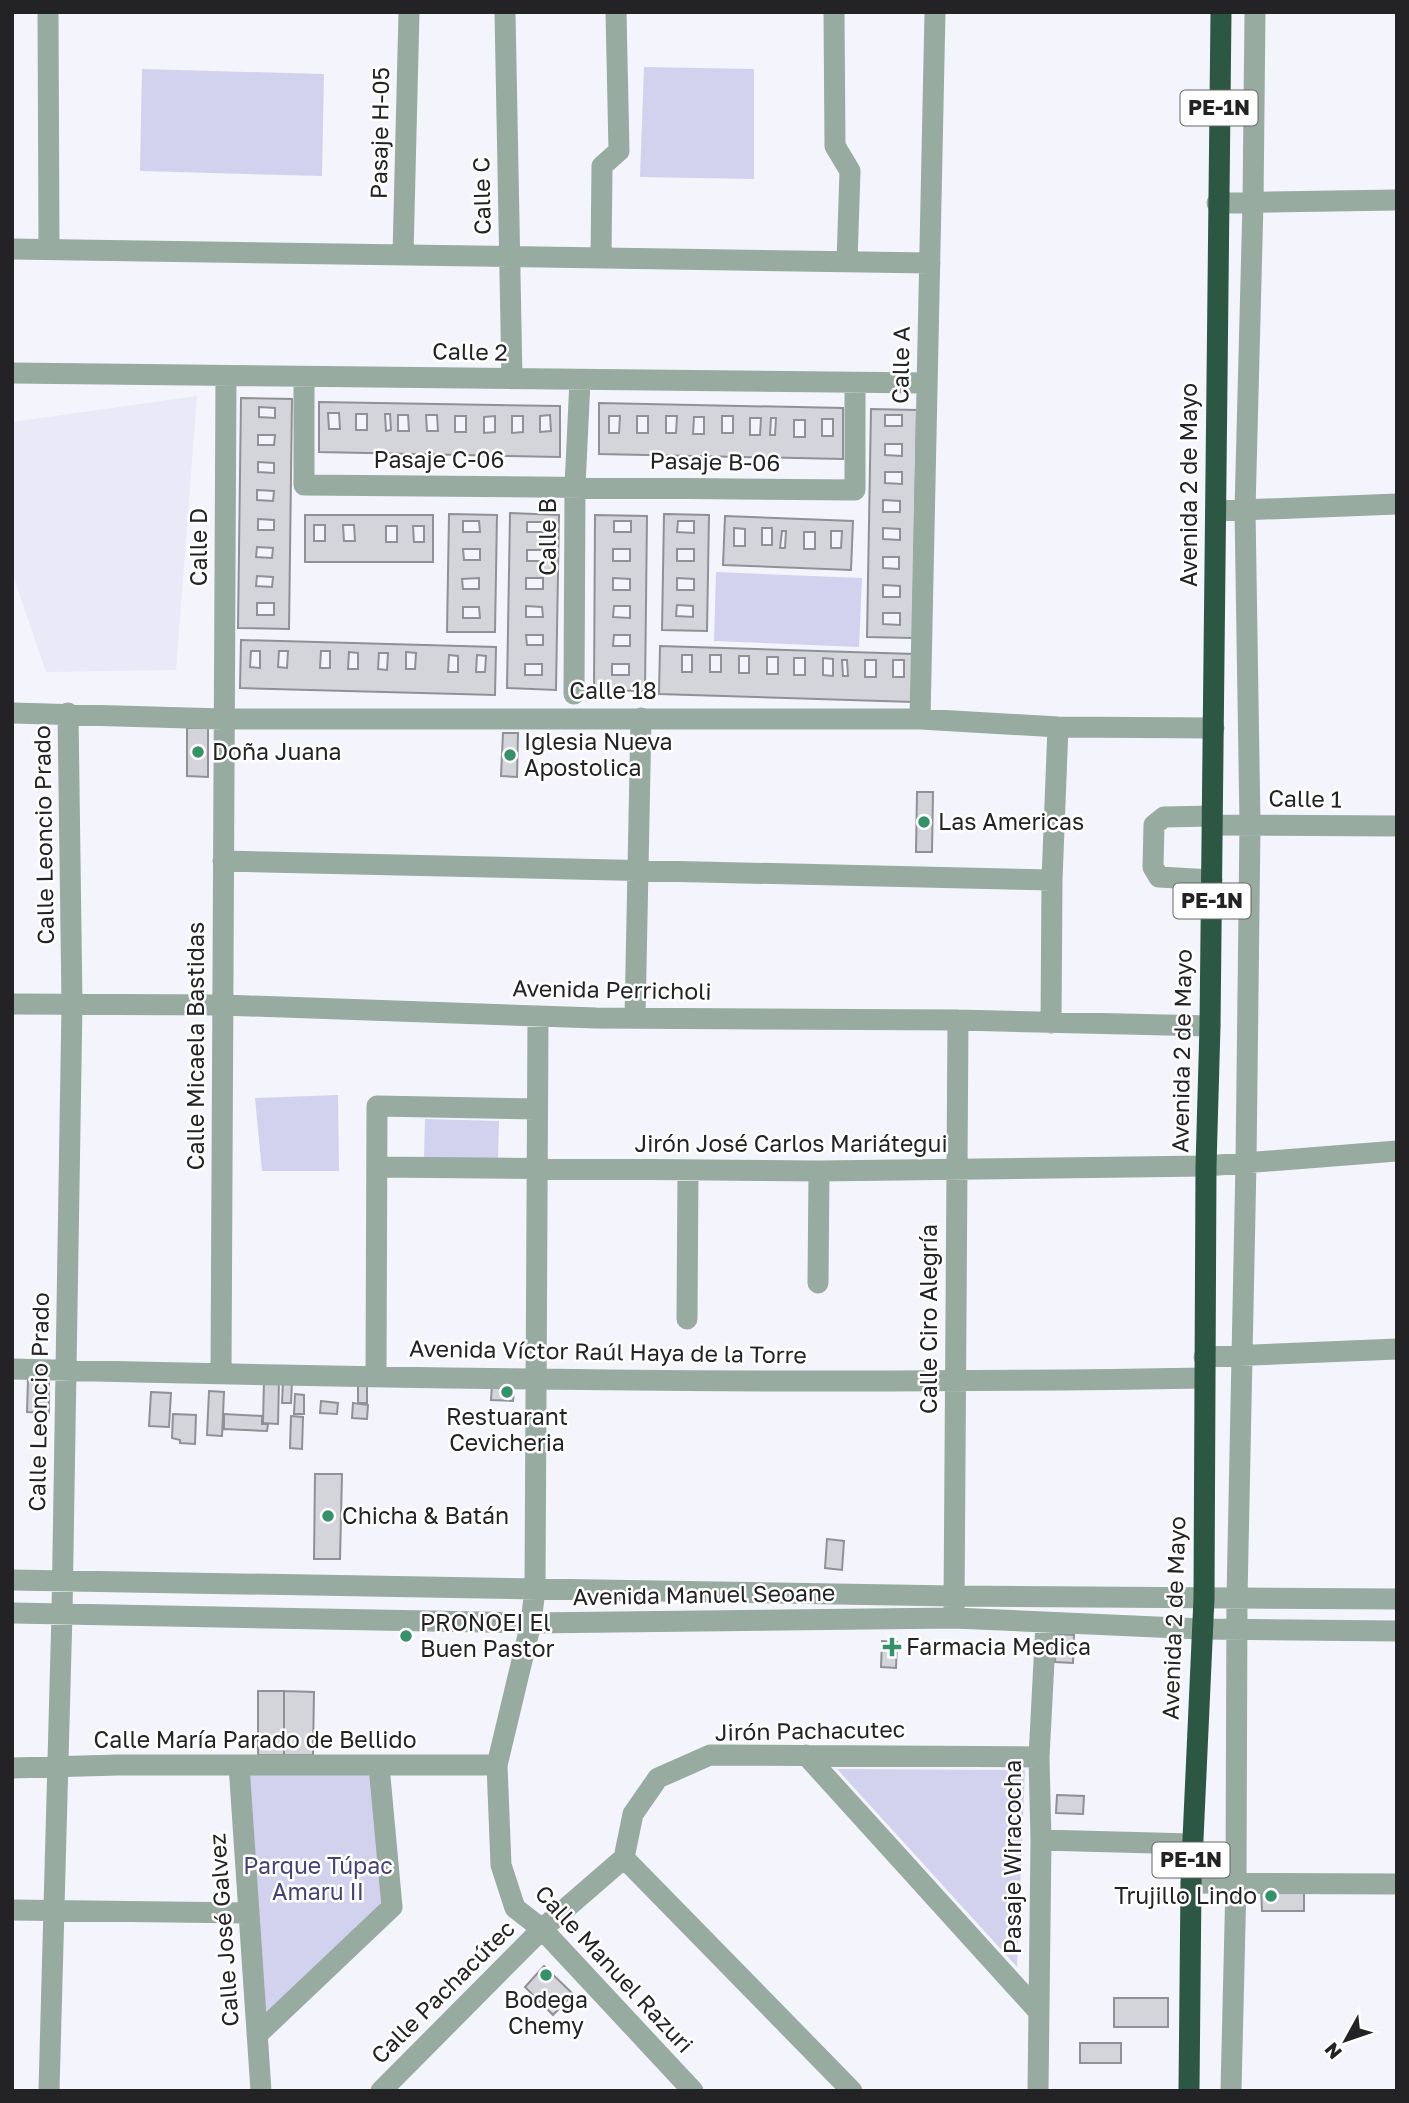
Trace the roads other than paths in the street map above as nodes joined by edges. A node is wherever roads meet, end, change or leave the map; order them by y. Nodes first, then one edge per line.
1 (48, 12) edge
2 (409, 12) edge
3 (505, 12) edge
4 (616, 12) edge
5 (834, 12) edge
6 (935, 12) edge
7 (1220, 12) edge
8 (1255, 12) edge
9 (1397, 200) edge
10 (1217, 203) junction
11 (1253, 203) junction
12 (12, 249) edge
13 (49, 249) junction
14 (403, 255) junction
15 (510, 257) junction
16 (601, 258) junction
17 (847, 262) junction
18 (930, 263) junction
19 (12, 373) edge
20 (226, 376) junction
21 (304, 377) junction
22 (512, 379) junction
23 (580, 380) junction
24 (855, 383) junction
25 (927, 383) junction
26 (575, 486) junction
27 (1397, 504) edge
28 (1245, 510) junction
29 (1216, 511) junction
30 (574, 694) dead end
31 (12, 713) edge
32 (68, 713) junction
33 (641, 718) junction
34 (225, 719) junction
35 (920, 719) junction
36 (1058, 727) junction
37 (1213, 728) junction
38 (1212, 820) junction
39 (1250, 824) junction
40 (1397, 826) edge
41 (223, 861) junction
42 (638, 872) junction
43 (1052, 880) junction
44 (1212, 880) junction
45 (12, 1004) edge
46 (72, 1004) junction
47 (223, 1005) junction
48 (538, 1016) junction
49 (635, 1018) junction
50 (958, 1020) junction
51 (1051, 1023) junction
52 (1210, 1026) junction
53 (537, 1109) junction
54 (1397, 1151) edge
55 (1246, 1163) junction
56 (1206, 1166) junction
57 (377, 1167) junction
58 (957, 1169) junction
59 (538, 1170) junction
60 (688, 1171) junction
61 (819, 1171) junction
62 (818, 1283) dead end
63 (687, 1319) dead end
64 (1397, 1349) edge
65 (1242, 1355) junction
66 (1204, 1367) junction
67 (12, 1369) edge
68 (65, 1370) junction
69 (220, 1374) junction
70 (376, 1376) junction
71 (536, 1378) junction
72 (955, 1382) junction
73 (12, 1580) edge
74 (62, 1580) junction
75 (535, 1589) junction
76 (954, 1596) junction
77 (1204, 1598) junction
78 (1237, 1598) junction
79 (1397, 1599) edge
80 (12, 1612) edge
81 (62, 1614) junction
82 (954, 1618) junction
83 (531, 1623) junction
84 (1046, 1623) junction
85 (1201, 1629) junction
86 (1238, 1629) junction
87 (1397, 1631) edge
88 (806, 1755) junction
89 (1039, 1757) junction
90 (239, 1765) junction
91 (497, 1765) junction
92 (379, 1766) junction
93 (58, 1767) junction
94 (12, 1768) edge
95 (1041, 1840) junction
96 (1192, 1844) junction
97 (624, 1858) junction
98 (1191, 1883) junction
99 (1236, 1883) junction
100 (1397, 1884) edge
101 (12, 1910) edge
102 (53, 1910) junction
103 (248, 1913) junction
104 (542, 1929) junction
105 (1039, 2012) junction
106 (257, 2035) junction
107 (680, 2087) edge
108 (49, 2091) edge
109 (261, 2091) edge
110 (381, 2091) edge
111 (852, 2091) edge
112 (1038, 2091) edge
113 (1189, 2091) edge
114 (1231, 2091) edge

1 - 13 street
2 - 14 street, Pasaje H-05
3 - 15 street, Calle C
4 - 16 street
5 - 17 street
6 - 18 street, Calle A
7 - 10 highway, Avenida 2 de Mayo / PE-1N
8 - 11 street
9 - 11 street
10 - 11 street
10 - 29 highway, Avenida 2 de Mayo / PE-1N
11 - 28 street
12 - 13 street
13 - 14 street
14 - 15 street
15 - 16 street
15 - 22 street, Calle C
16 - 17 street
17 - 18 street
18 - 25 street, Calle A
19 - 20 street, Calle 2
20 - 21 street, Calle 2
20 - 34 street, Calle D
21 - 22 street, Calle 2
21 - 26 street, Pasaje C-06
22 - 23 street, Calle 2
23 - 24 street, Calle 2
23 - 26 street, Calle B
24 - 25 street, Calle 2
24 - 26 street, Pasaje B-06
25 - 35 street, Calle A
26 - 30 street, Calle B
27 - 28 street
28 - 29 street
28 - 39 street
29 - 37 highway, Avenida 2 de Mayo / PE-1N
31 - 32 street, Calle 18
32 - 34 street, Calle 18
32 - 46 street, Calle Leoncio Prado
33 - 34 street, Calle 18
33 - 35 street, Calle 18
33 - 42 street
34 - 41 street, Calle Micaela Bastidas
35 - 36 street, Calle 18
36 - 37 street, Calle 18
36 - 43 street
37 - 38 highway, Avenida 2 de Mayo / PE-1N
38 - 39 street, Calle 1
38 - 44 highway, Avenida 2 de Mayo / PE-1N
38 - 44 street, Calle 1
39 - 40 street, Calle 1
39 - 55 street
41 - 42 street
41 - 47 street, Calle Micaela Bastidas
42 - 43 street
42 - 49 street
43 - 51 street
44 - 52 highway, Avenida 2 de Mayo / PE-1N
45 - 46 street, Avenida Perricholi
46 - 47 street, Avenida Perricholi
46 - 68 street, Calle Leoncio Prado
47 - 48 street, Avenida Perricholi
47 - 69 street, Calle Micaela Bastidas
48 - 49 street, Avenida Perricholi
48 - 53 street, Calle Manuel Razuri
49 - 50 street, Avenida Perricholi
50 - 51 street, Avenida Perricholi
50 - 58 street, Calle Ciro Alegría
51 - 52 street, Avenida Perricholi
52 - 56 highway, Avenida 2 de Mayo / PE-1N
53 - 57 street
53 - 59 street, Calle Manuel Razuri
54 - 55 street, Jirón José Carlos Mariátegui
55 - 56 street, Jirón José Carlos Mariátegui
55 - 65 street
56 - 58 street, Jirón José Carlos Mariátegui
56 - 66 highway, Avenida 2 de Mayo / PE-1N
57 - 59 street, Jirón José Carlos Mariátegui
57 - 70 street
58 - 61 street, Jirón José Carlos Mariátegui
58 - 72 street, Calle Ciro Alegría
59 - 60 street, Jirón José Carlos Mariátegui
59 - 71 street, Calle Manuel Razuri
60 - 61 street, Jirón José Carlos Mariátegui
60 - 63 street
61 - 62 street
64 - 65 street, Avenida Víctor Raúl Haya de la Torre
65 - 66 street, Avenida Víctor Raúl Haya de la Torre
65 - 78 street
66 - 72 street, Avenida Víctor Raúl Haya de la Torre
66 - 77 highway, Avenida 2 de Mayo / PE-1N
67 - 68 street, Avenida Víctor Raúl Haya de la Torre
68 - 69 street, Avenida Víctor Raúl Haya de la Torre
68 - 74 street, Calle Leoncio Prado
69 - 70 street, Avenida Víctor Raúl Haya de la Torre
70 - 71 street, Avenida Víctor Raúl Haya de la Torre
71 - 72 street, Avenida Víctor Raúl Haya de la Torre
71 - 75 street, Calle Manuel Razuri
72 - 76 street, Calle Ciro Alegría
73 - 74 street, Avenida Manuel Seoane
74 - 75 street, Avenida Manuel Seoane
74 - 81 street, Calle Leoncio Prado
75 - 76 street, Avenida Manuel Seoane
75 - 83 street, Calle Manuel Razuri
76 - 77 street, Avenida Manuel Seoane
76 - 82 street, Calle Ciro Alegría
77 - 78 street, Avenida Manuel Seoane
77 - 85 highway, Avenida 2 de Mayo / PE-1N
78 - 79 street, Avenida Manuel Seoane
78 - 86 street
80 - 81 street, Avenida Manuel Seoane
81 - 83 street, Avenida Manuel Seoane
81 - 93 street, Calle Leoncio Prado
82 - 83 street, Avenida Manuel Seoane
82 - 84 street, Avenida Manuel Seoane
83 - 91 street, Calle Manuel Razuri
84 - 85 street, Avenida Manuel Seoane
84 - 89 street, Pasaje Wiracocha
85 - 86 street, Avenida Manuel Seoane
85 - 96 highway, Avenida 2 de Mayo / PE-1N
86 - 87 street, Avenida Manuel Seoane
86 - 99 street
88 - 89 street, Jirón Pachacutec
88 - 97 street, Jirón Pachacutec
88 - 105 street
89 - 95 street, Pasaje Wiracocha
90 - 92 street, Calle María Parado de Bellido
90 - 93 street, Calle María Parado de Bellido
90 - 103 street, Calle José Galvez
91 - 92 street, Calle María Parado de Bellido
91 - 104 street, Calle Manuel Razuri
92 - 106 street
93 - 94 street, Calle María Parado de Bellido
93 - 102 street, Calle Leoncio Prado
95 - 96 street
95 - 105 street, Pasaje Wiracocha
96 - 98 highway, Avenida 2 de Mayo / PE-1N
97 - 104 street
97 - 111 street
98 - 99 street
98 - 113 highway, Avenida 2 de Mayo / PE-1N
99 - 100 street
99 - 114 street
101 - 102 street
102 - 103 street
102 - 108 street, Calle Leoncio Prado
103 - 106 street, Calle José Galvez
104 - 107 street, Calle Manuel Razuri
104 - 110 street, Calle Pachacútec
105 - 112 street, Pasaje Wiracocha
106 - 109 street, Calle José Galvez

